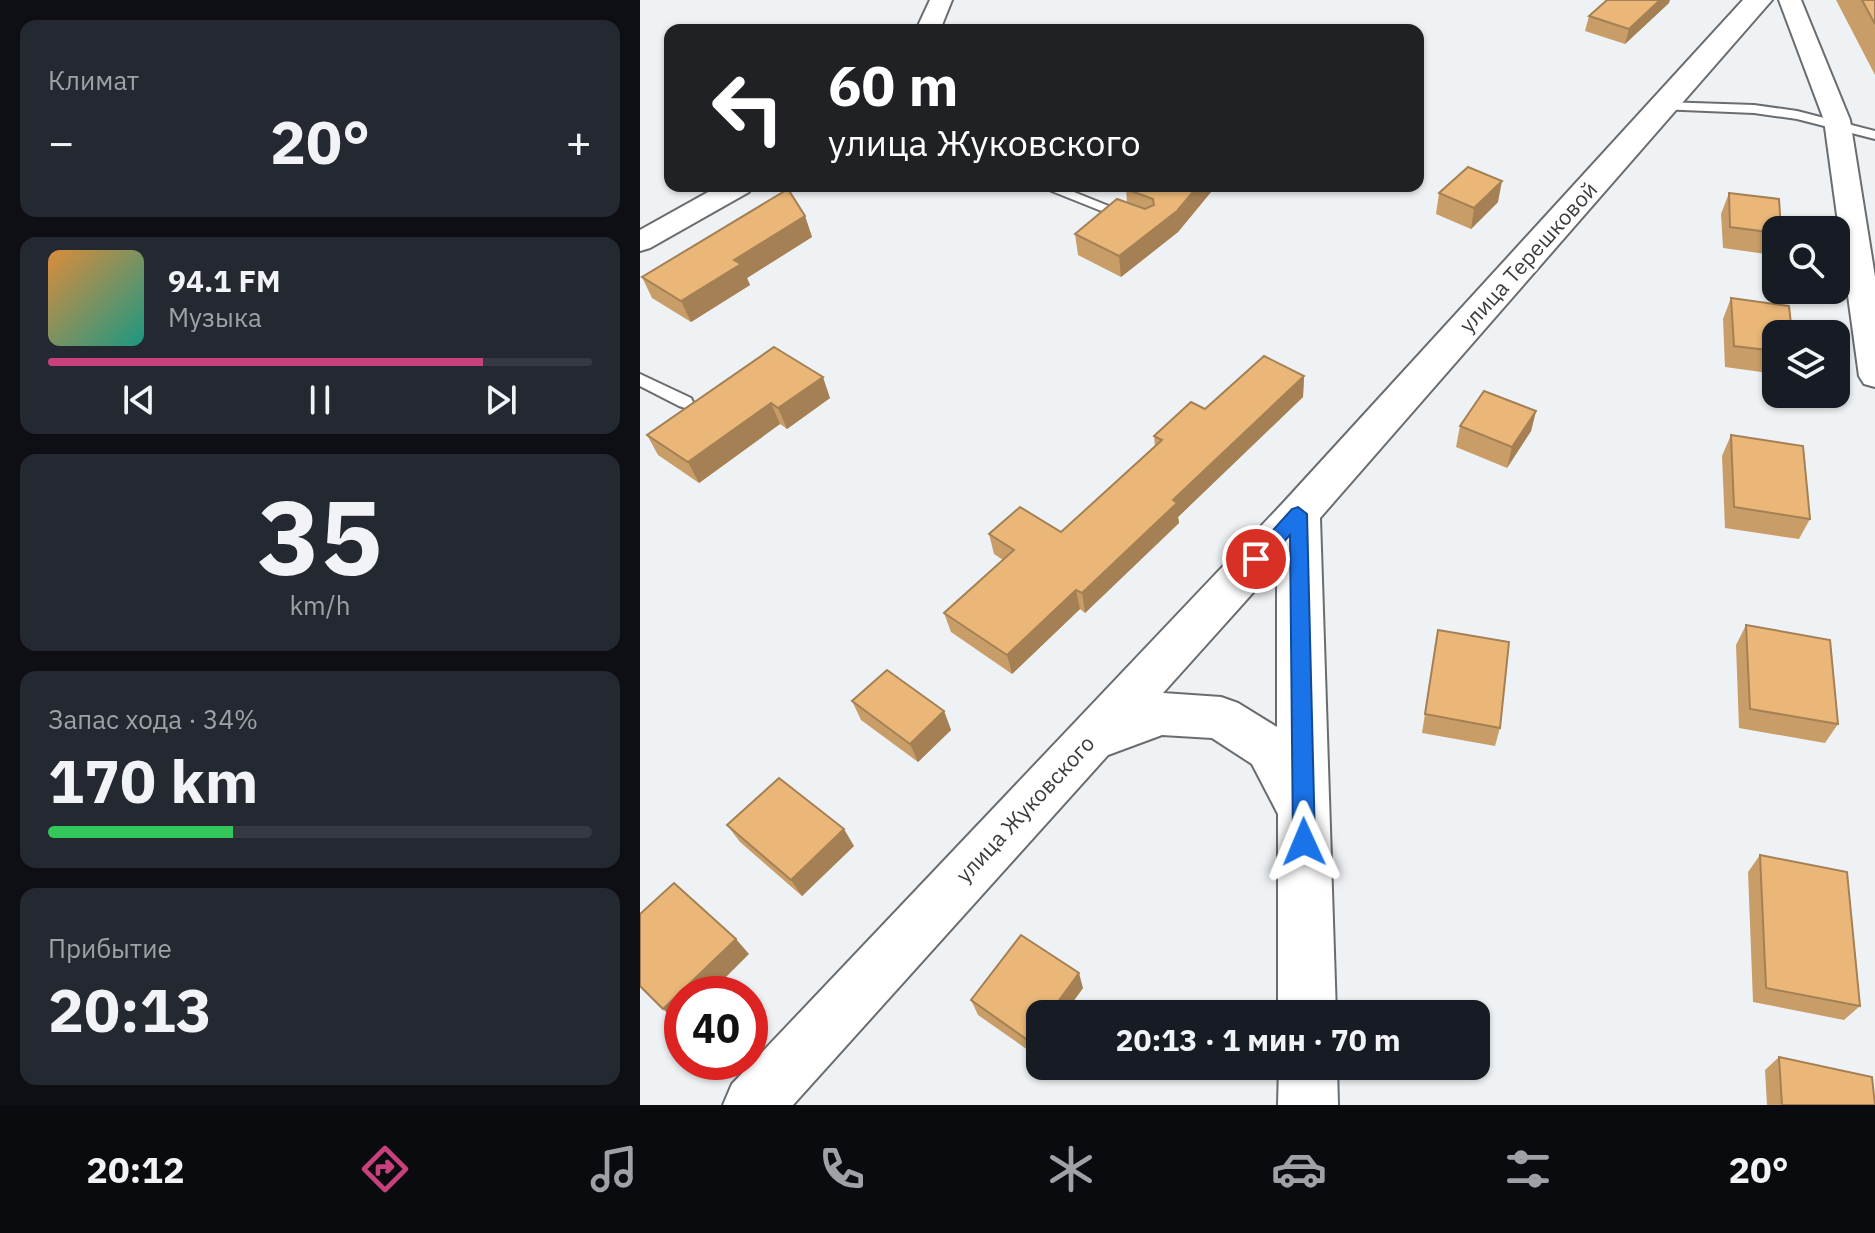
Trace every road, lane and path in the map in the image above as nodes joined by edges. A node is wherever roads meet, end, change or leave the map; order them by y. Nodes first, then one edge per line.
1 (941, 0) edge
2 (1758, 0) edge
3 (1790, 0) edge
4 (931, 24) edge
5 (1663, 106) junction
6 (1838, 127) junction
7 (1875, 135) edge
8 (728, 192) edge
9 (1062, 192) edge
10 (1147, 223) edge
11 (640, 242) edge
12 (1870, 304) edge
13 (1875, 376) edge
14 (640, 379) edge
15 (685, 402) dead end
16 (1298, 514) junction
17 (1088, 740) junction
18 (1303, 813) junction
19 (1307, 1000) edge
20 (1308, 1080) edge
21 (753, 1105) edge
22 (1308, 1105) edge

1 - 4 street
2 - 5 main road, улица Терешковой
3 - 6 street
5 - 6 lane
5 - 16 main road, улица Терешковой
6 - 7 lane
6 - 12 street
8 - 11 street
9 - 10 lane
12 - 13 street
14 - 15 lane
16 - 17 main road, улица Жуковского
16 - 18 main road
17 - 18 main road
17 - 21 main road, улица Жуковского
18 - 19 main road
20 - 22 main road

